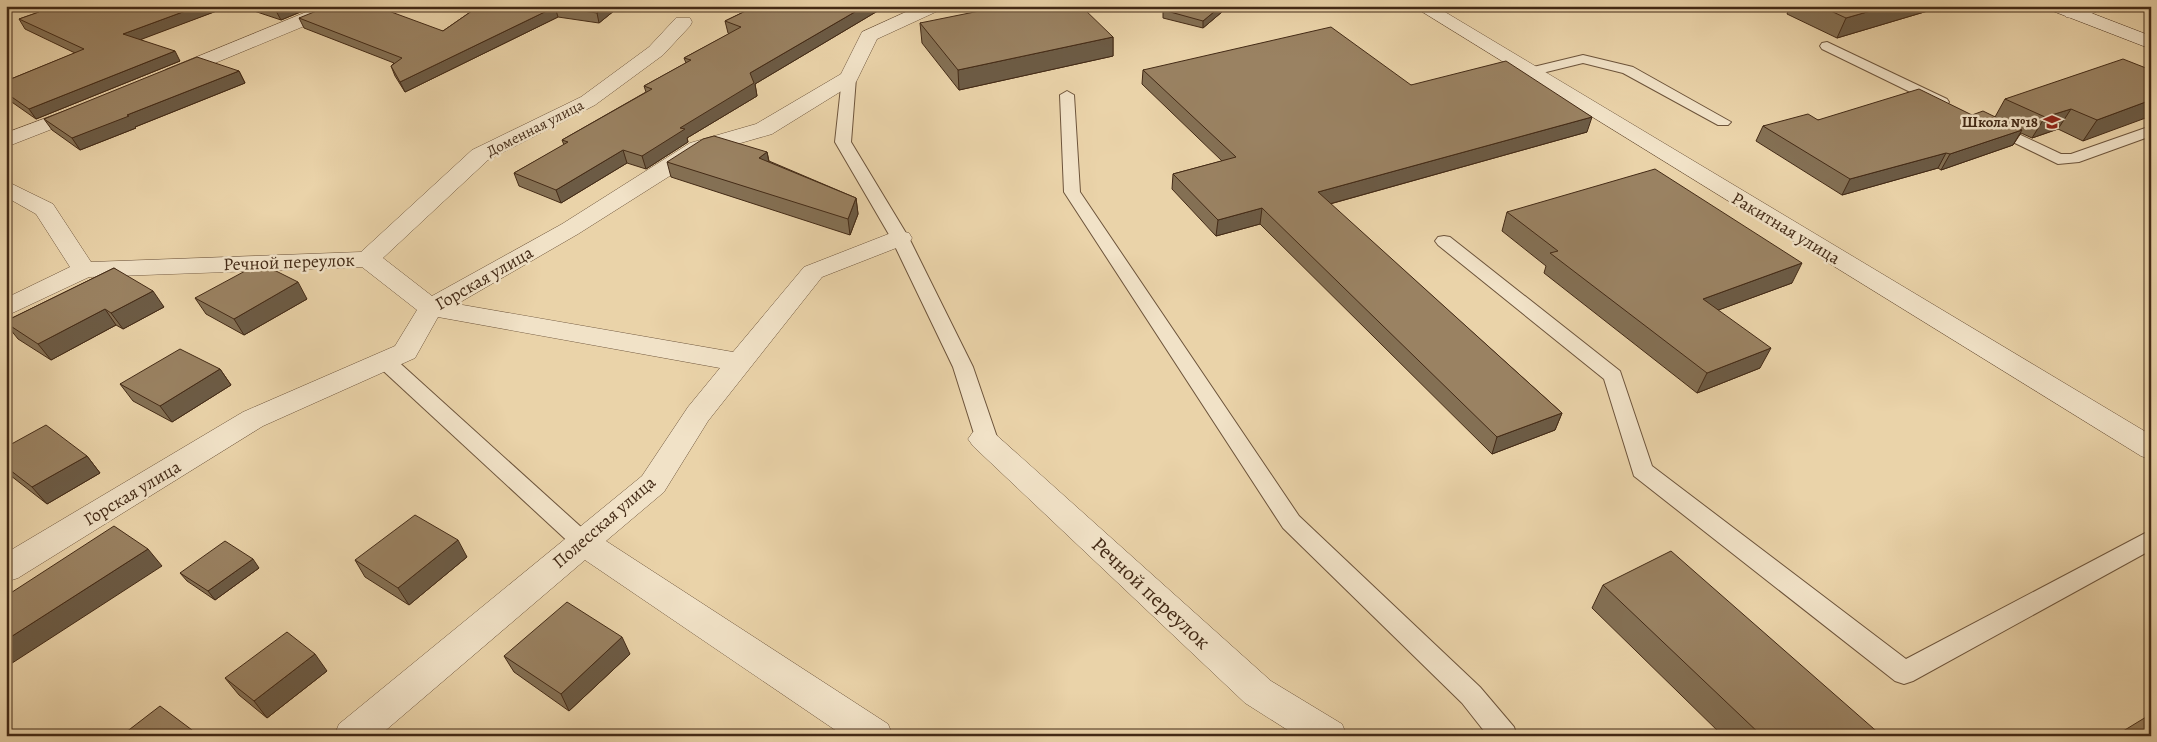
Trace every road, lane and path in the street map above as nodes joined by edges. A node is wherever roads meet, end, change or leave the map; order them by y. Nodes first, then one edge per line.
1 (337, 6) edge
2 (934, 6) edge
3 (1422, 6) edge
4 (2094, 6) edge
5 (2064, 10) edge
6 (683, 22) dead end
7 (2151, 43) edge
8 (1827, 46) dead end
9 (1530, 72) junction
10 (849, 78) junction
11 (153, 81) edge
12 (1067, 95) dead end
13 (98, 104) edge
14 (1951, 107) edge
15 (1978, 120) edge
16 (1723, 122) dead end
17 (2151, 131) edge
18 (6, 141) edge
19 (6, 188) edge
20 (900, 238) junction
21 (1444, 241) dead end
22 (368, 259) junction
23 (84, 270) junction
24 (6, 308) edge
25 (431, 308) junction
26 (385, 361) junction
27 (739, 362) junction
28 (985, 439) joint
29 (2151, 449) edge
30 (2151, 539) edge
31 (583, 542) junction
32 (6, 569) edge
33 (352, 736) edge
34 (875, 736) edge
35 (1329, 736) edge
36 (1504, 736) edge

1 - 11 street
2 - 10 street
3 - 9 street, Ракитная улица
4 - 5 street
5 - 7 street
6 - 22 street, Доменная улица
8 - 14 lane
9 - 16 lane
9 - 29 street, Ракитная улица
10 - 20 lane
10 - 25 street, Горская улица
12 - 36 lane
13 - 18 street
15 - 17 lane
19 - 23 street
20 - 27 street, Полесская улица
20 - 28 lane
21 - 30 lane
22 - 23 street, Речной переулок
22 - 25 street, Речной переулок
23 - 24 street
25 - 26 street, Горская улица
25 - 27 street, Речной переулок
26 - 31 lane
26 - 32 street, Горская улица
27 - 31 street, Полесская улица
28 - 35 street, Речной переулок
31 - 33 street, Полесская улица
31 - 34 street

